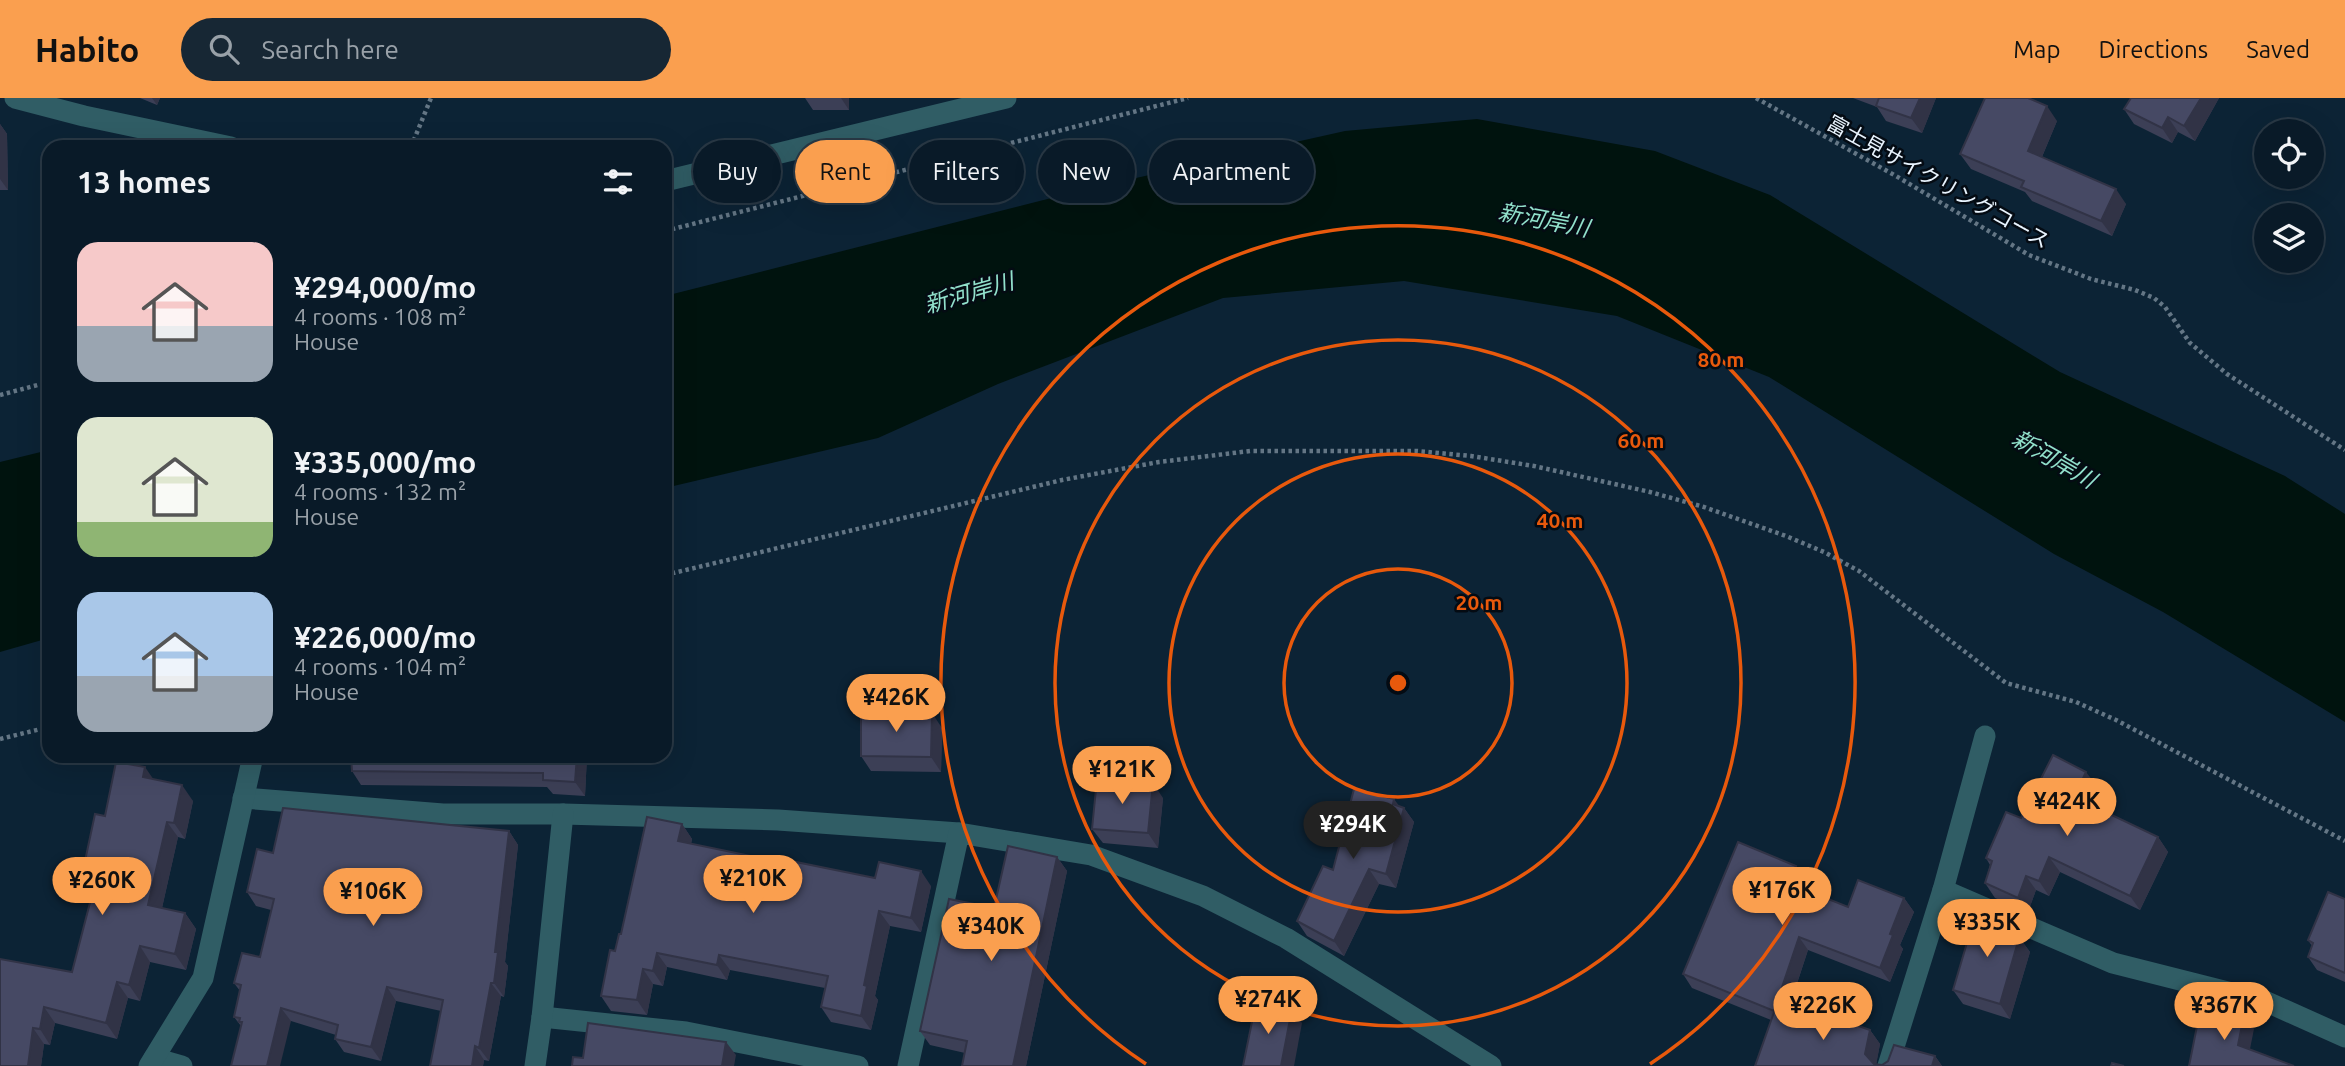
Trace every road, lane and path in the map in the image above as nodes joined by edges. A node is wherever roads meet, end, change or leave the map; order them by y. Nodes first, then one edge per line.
1 (15, 98) edge
2 (431, 98) edge
3 (1006, 98) edge
4 (1188, 98) edge
5 (1756, 98) edge
6 (198, 140) edge
7 (414, 140) edge
8 (672, 179) edge
9 (672, 229) edge
10 (42, 384) edge
11 (0, 395) edge
12 (2345, 450) edge
13 (672, 573) edge
14 (42, 729) edge
15 (1985, 736) dead end
16 (0, 739) edge
17 (251, 763) edge
18 (243, 797) junction
19 (563, 814) junction
20 (959, 833) junction
21 (2345, 841) edge
22 (1943, 890) junction
23 (542, 1017) junction
24 (2345, 1037) edge
25 (151, 1062) edge
26 (182, 1066) edge
27 (534, 1066) edge
28 (858, 1066) edge
29 (908, 1066) edge
30 (1491, 1066) edge
31 (1888, 1066) edge

1 - 6 street
2 - 7 path
3 - 8 street
4 - 9 path
5 - 12 path, 富士見サイクリングコース
10 - 11 path
13 - 21 path
14 - 16 path
15 - 22 street
17 - 18 street
18 - 19 street
18 - 25 street
19 - 20 street
19 - 23 street
20 - 29 street
20 - 30 street
22 - 24 street
22 - 31 street
23 - 27 street
23 - 28 street
25 - 26 street

